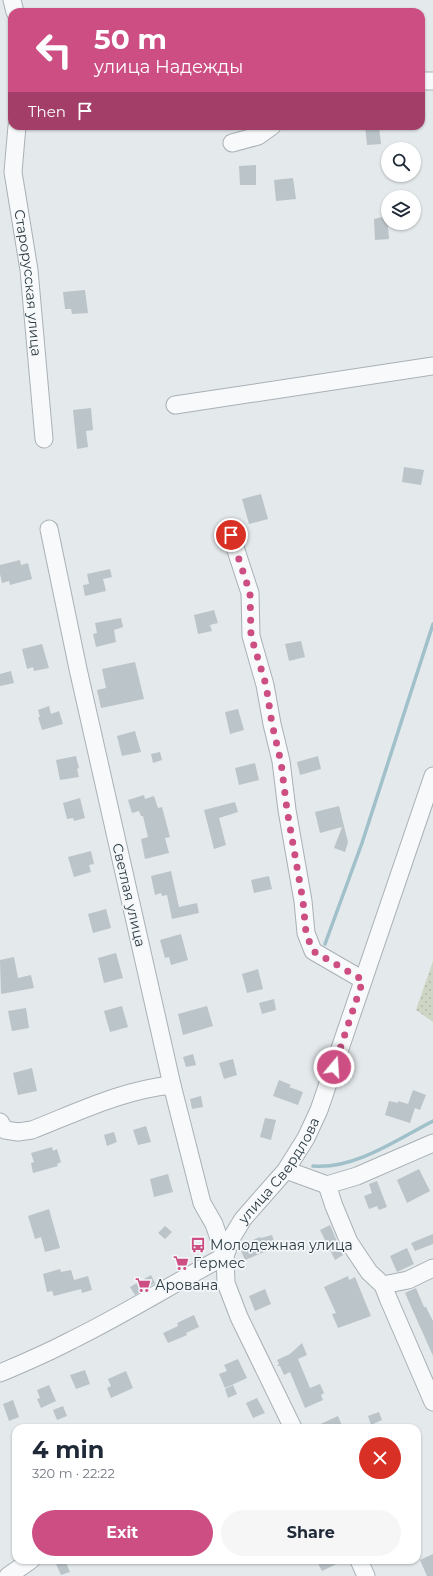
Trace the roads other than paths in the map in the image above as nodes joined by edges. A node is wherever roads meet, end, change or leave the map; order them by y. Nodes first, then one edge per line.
1 (15, 130) edge
2 (266, 130) edge
3 (232, 143) dead end
4 (6, 173) edge
5 (433, 366) edge
6 (176, 405) dead end
7 (44, 439) dead end
8 (49, 529) dead end
9 (231, 535) dead end
10 (433, 776) edge
11 (363, 980) junction
12 (172, 1085) junction
13 (3, 1126) edge
14 (433, 1143) edge
15 (286, 1170) junction
16 (327, 1186) junction
17 (226, 1256) junction
18 (433, 1268) edge
19 (383, 1285) junction
20 (0, 1374) edge
21 (433, 1402) edge
22 (289, 1424) edge
23 (25, 1564) edge
24 (8, 1576) edge

1 - 4 street, Старорусская улица
2 - 3 street
4 - 7 street, Старорусская улица
5 - 6 street
8 - 12 street, Светлая улица
9 - 11 street
10 - 11 street, улица Свердлова
11 - 15 street, улица Свердлова
12 - 13 street
12 - 17 street, Светлая улица
14 - 16 street
15 - 16 street
15 - 17 street, улица Свердлова
16 - 19 street
17 - 20 street
17 - 22 street, улица Свердлова
18 - 19 street
19 - 21 street
23 - 24 street

